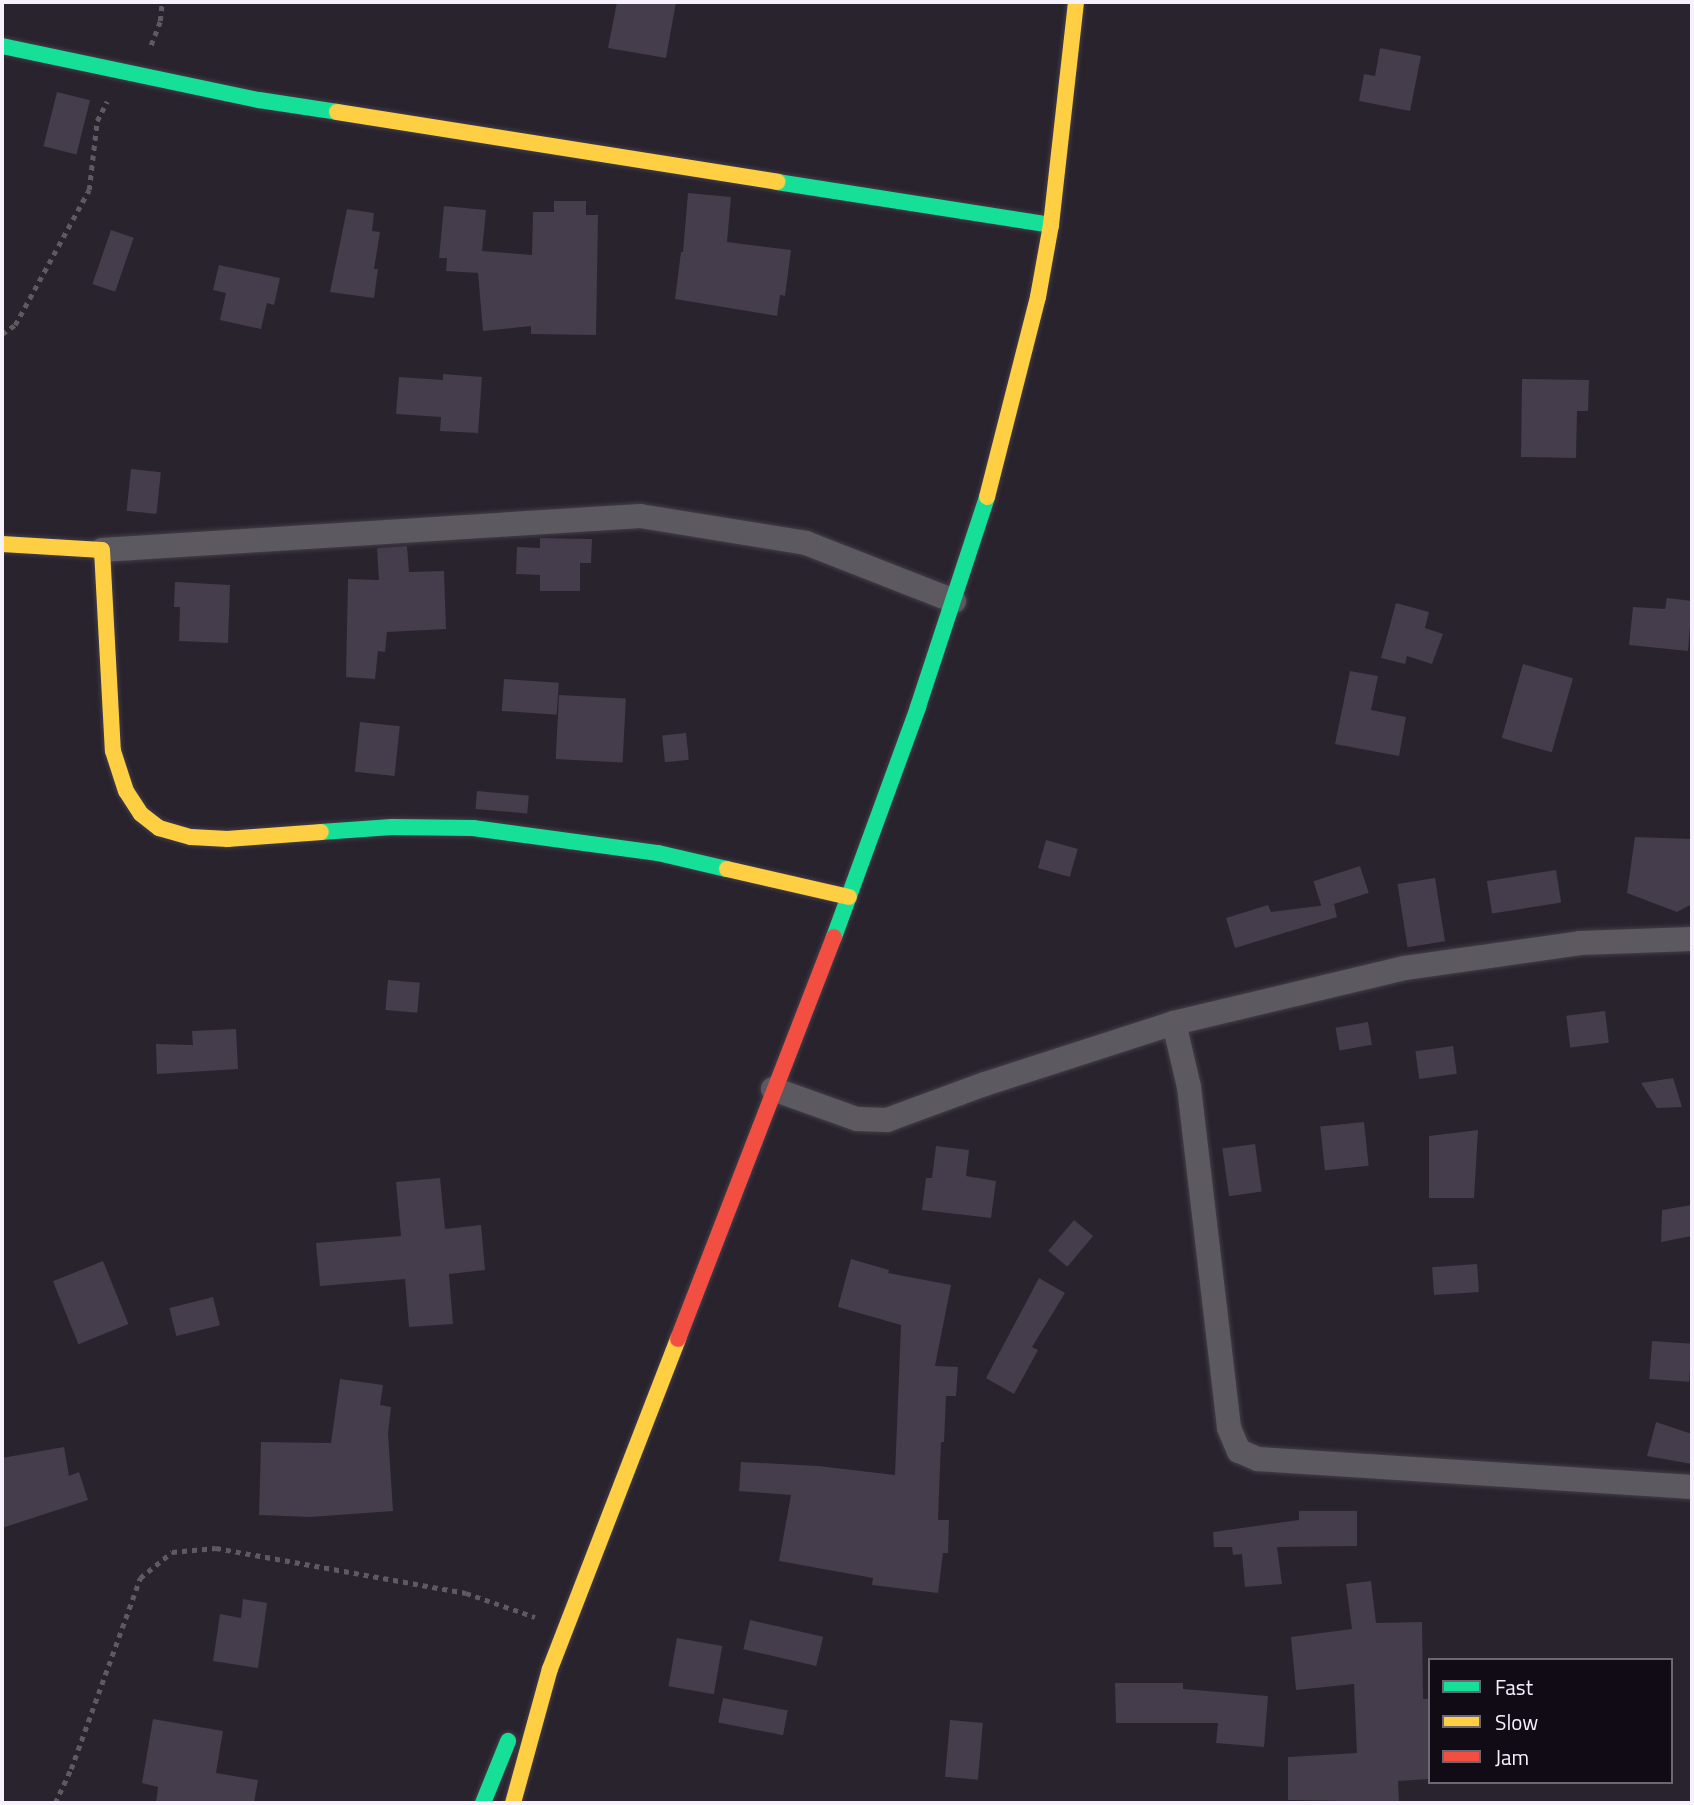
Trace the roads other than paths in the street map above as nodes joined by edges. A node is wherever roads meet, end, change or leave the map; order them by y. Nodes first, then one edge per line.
1 (1076, 2) edge
2 (2, 46) edge
3 (1051, 225) junction
4 (2, 544) edge
5 (102, 550) junction
6 (954, 601) junction
7 (849, 897) junction
8 (1692, 939) edge
9 (1174, 1023) junction
10 (773, 1089) junction
11 (1692, 1487) edge
12 (550, 1670) junction
13 (484, 1803) edge
14 (513, 1803) edge

1 - 3 main road
2 - 3 main road
3 - 6 main road
4 - 5 main road
5 - 6 street
5 - 7 main road
6 - 7 main road
7 - 10 main road
8 - 9 street
9 - 10 street
9 - 11 street
10 - 12 main road
12 - 13 main road
12 - 14 main road

